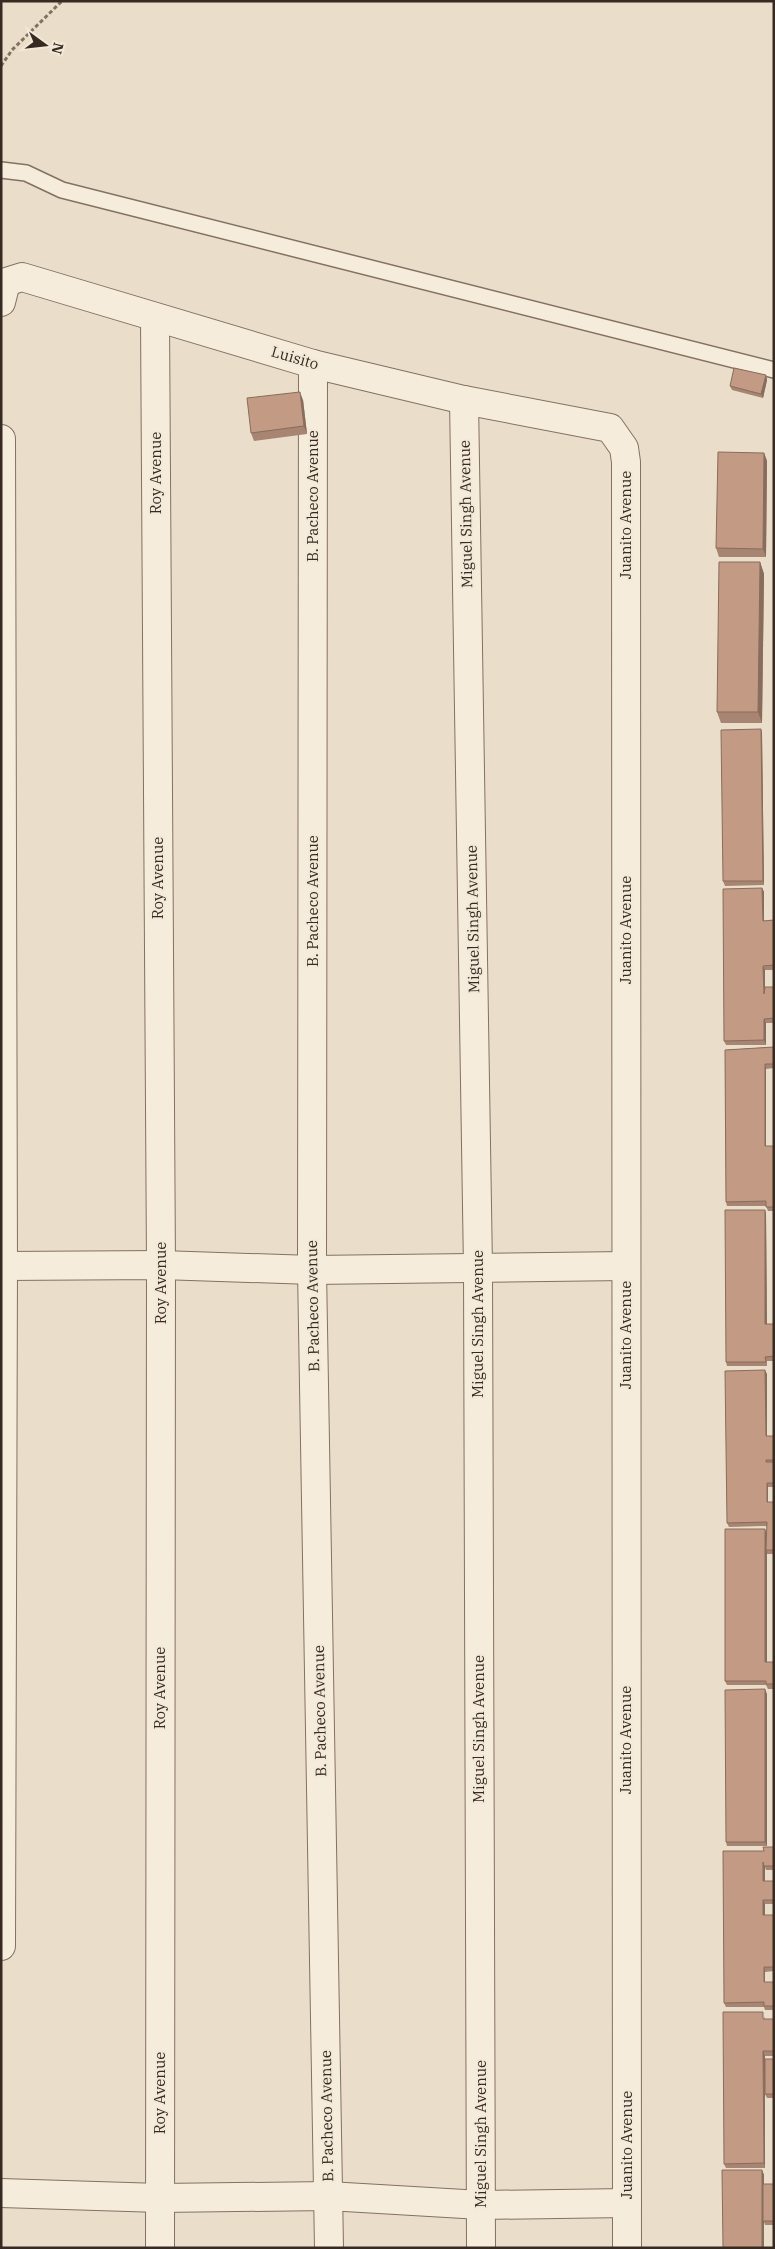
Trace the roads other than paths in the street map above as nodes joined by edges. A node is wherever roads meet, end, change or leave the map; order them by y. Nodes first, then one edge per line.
1 (1, 170) edge
2 (1, 302) edge
3 (155, 318) junction
4 (313, 364) junction
5 (774, 370) edge
6 (464, 400) junction
7 (610, 428) joint
8 (1, 439) edge
9 (2, 923) edge
10 (161, 1265) junction
11 (3, 1266) junction
12 (626, 1266) junction
13 (478, 1268) junction
14 (312, 1270) junction
15 (1, 1946) edge
16 (1, 2192) edge
17 (328, 2196) junction
18 (160, 2198) junction
19 (627, 2203) junction
20 (481, 2205) junction
21 (160, 2248) edge
22 (328, 2248) edge
23 (481, 2248) edge
24 (627, 2248) edge

1 - 5 lane
2 - 3 street, Luisito
3 - 4 street, Luisito
3 - 10 street, Roy Avenue
4 - 6 street, Luisito
4 - 14 street, B. Pacheco Avenue
6 - 7 street, Luisito
6 - 13 street, Miguel Singh Avenue
7 - 12 street, Juanito Avenue
8 - 9 street
9 - 11 street
10 - 11 street
10 - 14 street
10 - 18 street, Roy Avenue
11 - 15 street
12 - 13 street
12 - 19 street, Juanito Avenue
13 - 14 street
13 - 20 street, Miguel Singh Avenue
14 - 17 street, B. Pacheco Avenue
16 - 18 street
17 - 18 street
17 - 20 street
17 - 22 street, B. Pacheco Avenue
18 - 21 street, Roy Avenue
19 - 20 street
19 - 24 street, Juanito Avenue
20 - 23 street, Miguel Singh Avenue

